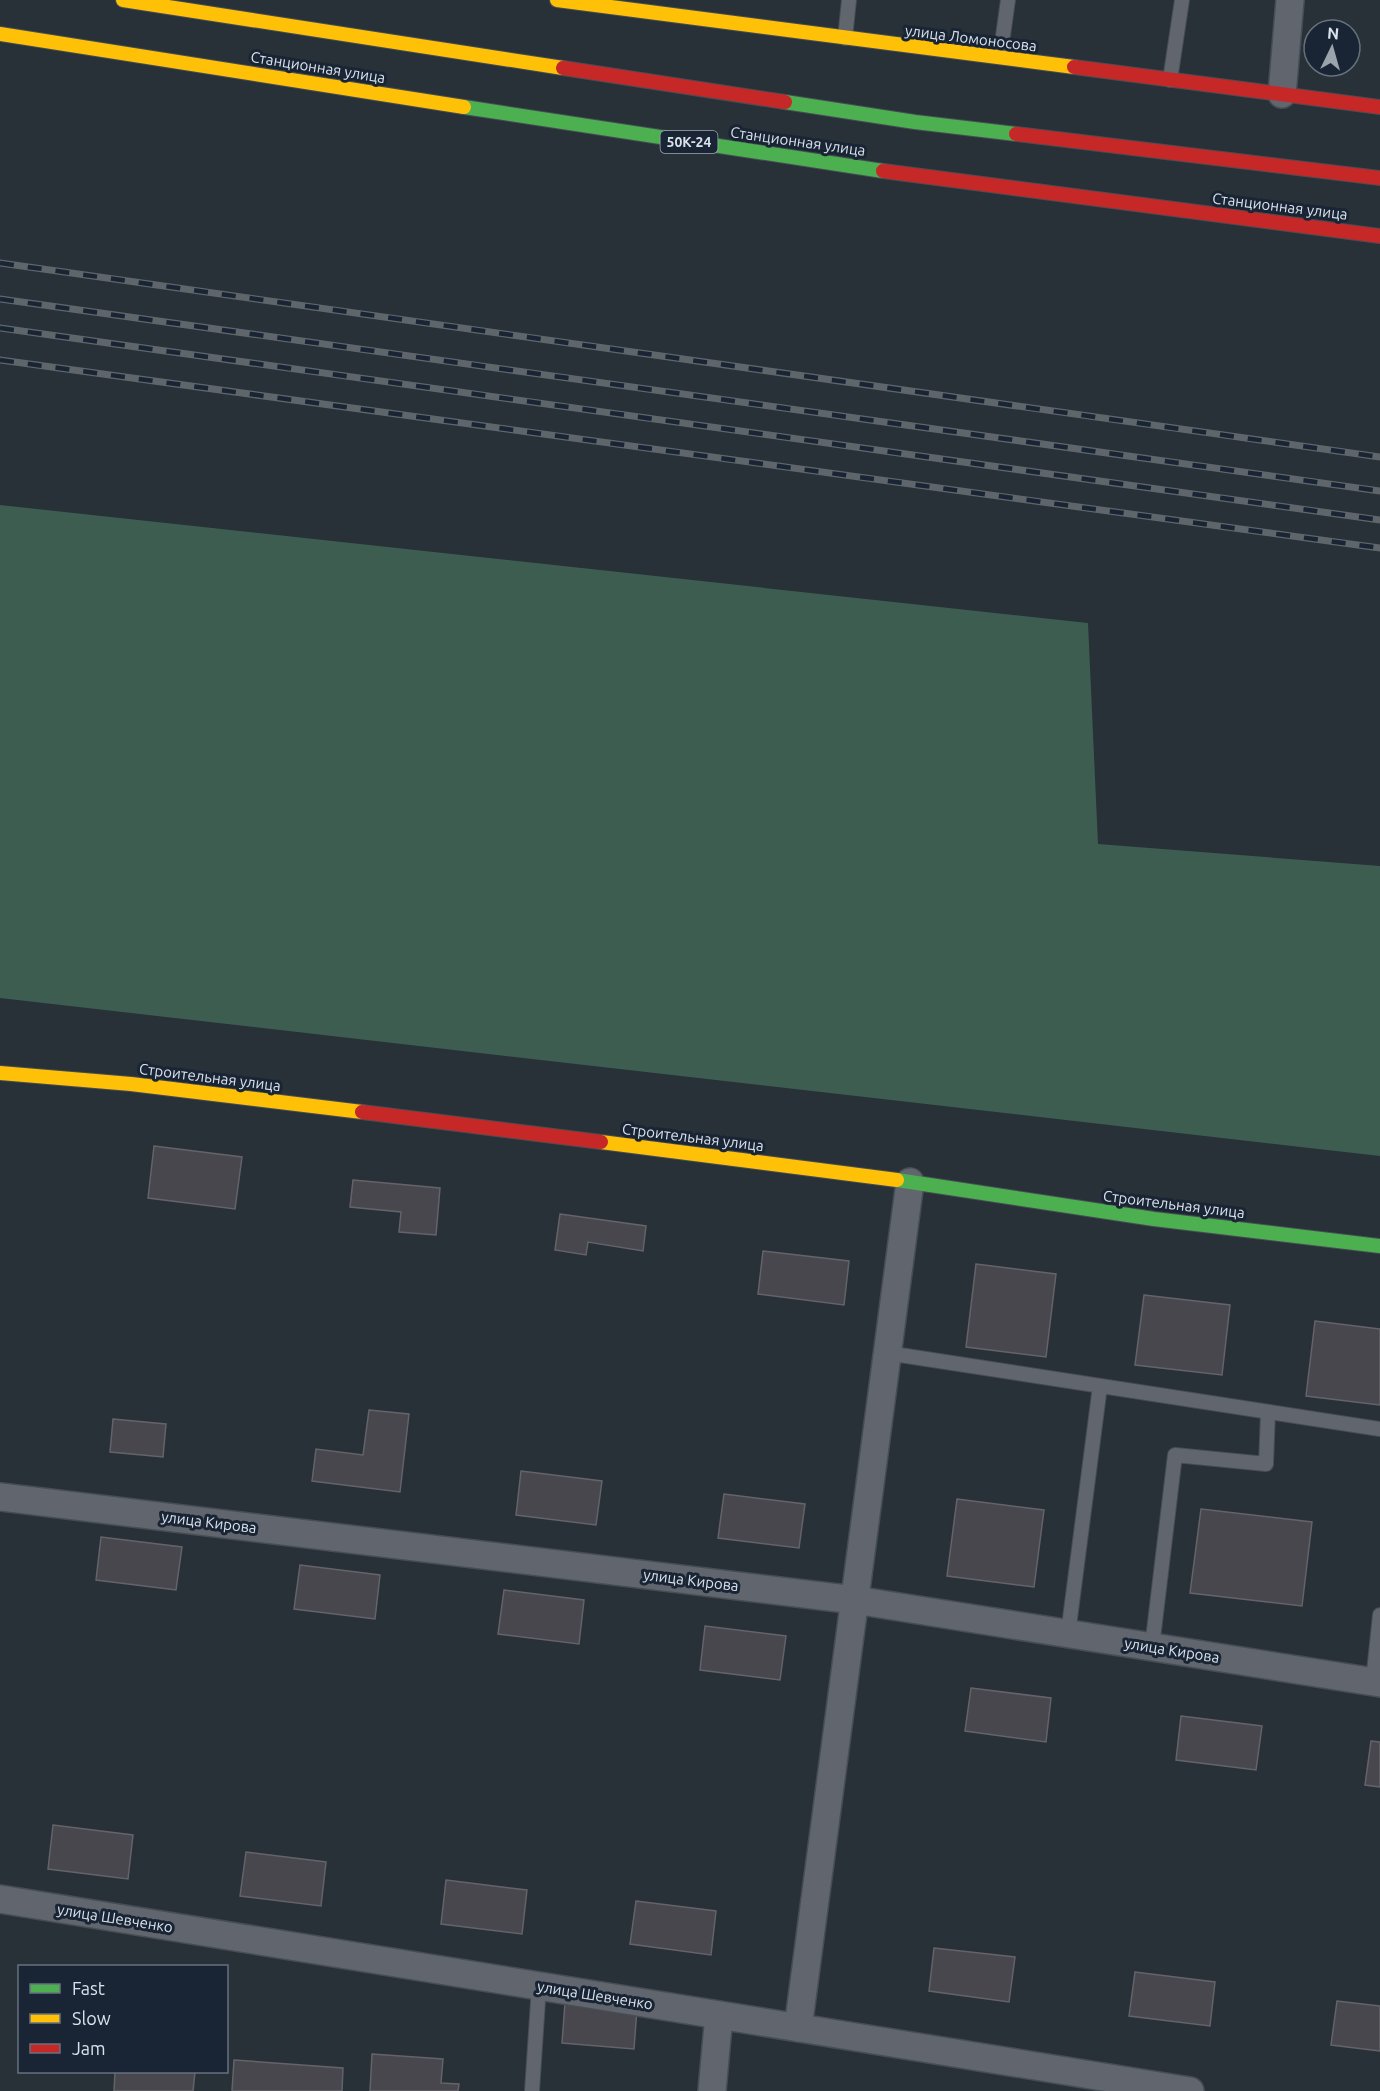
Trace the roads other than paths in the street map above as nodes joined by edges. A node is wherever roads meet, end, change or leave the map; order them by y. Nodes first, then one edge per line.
1 (123, 0) edge
2 (557, 0) edge
3 (849, 0) edge
4 (1008, 0) edge
5 (1182, 0) edge
6 (1290, 0) edge
7 (586, 2) edge
8 (0, 34) edge
9 (845, 38) junction
10 (999, 58) junction
11 (1170, 80) junction
12 (1282, 94) junction
13 (1380, 107) edge
14 (1380, 177) edge
15 (1380, 236) edge
16 (0, 1073) edge
17 (910, 1182) junction
18 (1380, 1246) edge
19 (887, 1353) junction
20 (1100, 1386) junction
21 (1268, 1412) junction
22 (1380, 1429) edge
23 (0, 1497) edge
24 (855, 1600) junction
25 (1380, 1615) edge
26 (1068, 1634) junction
27 (1152, 1647) junction
28 (1376, 1682) edge
29 (0, 1899) edge
30 (539, 1986) junction
31 (718, 2015) junction
32 (798, 2028) junction
33 (532, 2091) edge
34 (712, 2091) edge
35 (1190, 2091) edge

1 - 14 main road
2 - 7 main road, улица Ломоносова
3 - 9 lane
4 - 10 lane
5 - 11 lane
6 - 12 street
7 - 9 main road, улица Ломоносова
8 - 15 main road, Станционная улица / 50К-24
9 - 10 main road, улица Ломоносова
10 - 11 main road, улица Ломоносова
11 - 12 main road, улица Ломоносова
12 - 13 main road, улица Ломоносова
16 - 17 main road, Строительная улица
17 - 18 main road, Строительная улица
17 - 19 street
19 - 20 lane
19 - 24 street
20 - 21 lane
20 - 26 lane
21 - 22 lane
21 - 27 lane
23 - 24 street, улица Кирова
24 - 26 street, улица Кирова
24 - 32 street
25 - 28 lane
26 - 27 street, улица Кирова
27 - 28 street, улица Кирова
29 - 30 street, улица Шевченко
30 - 31 street, улица Шевченко
30 - 33 lane
31 - 32 street, улица Шевченко
31 - 34 street
32 - 35 street, улица Шевченко

